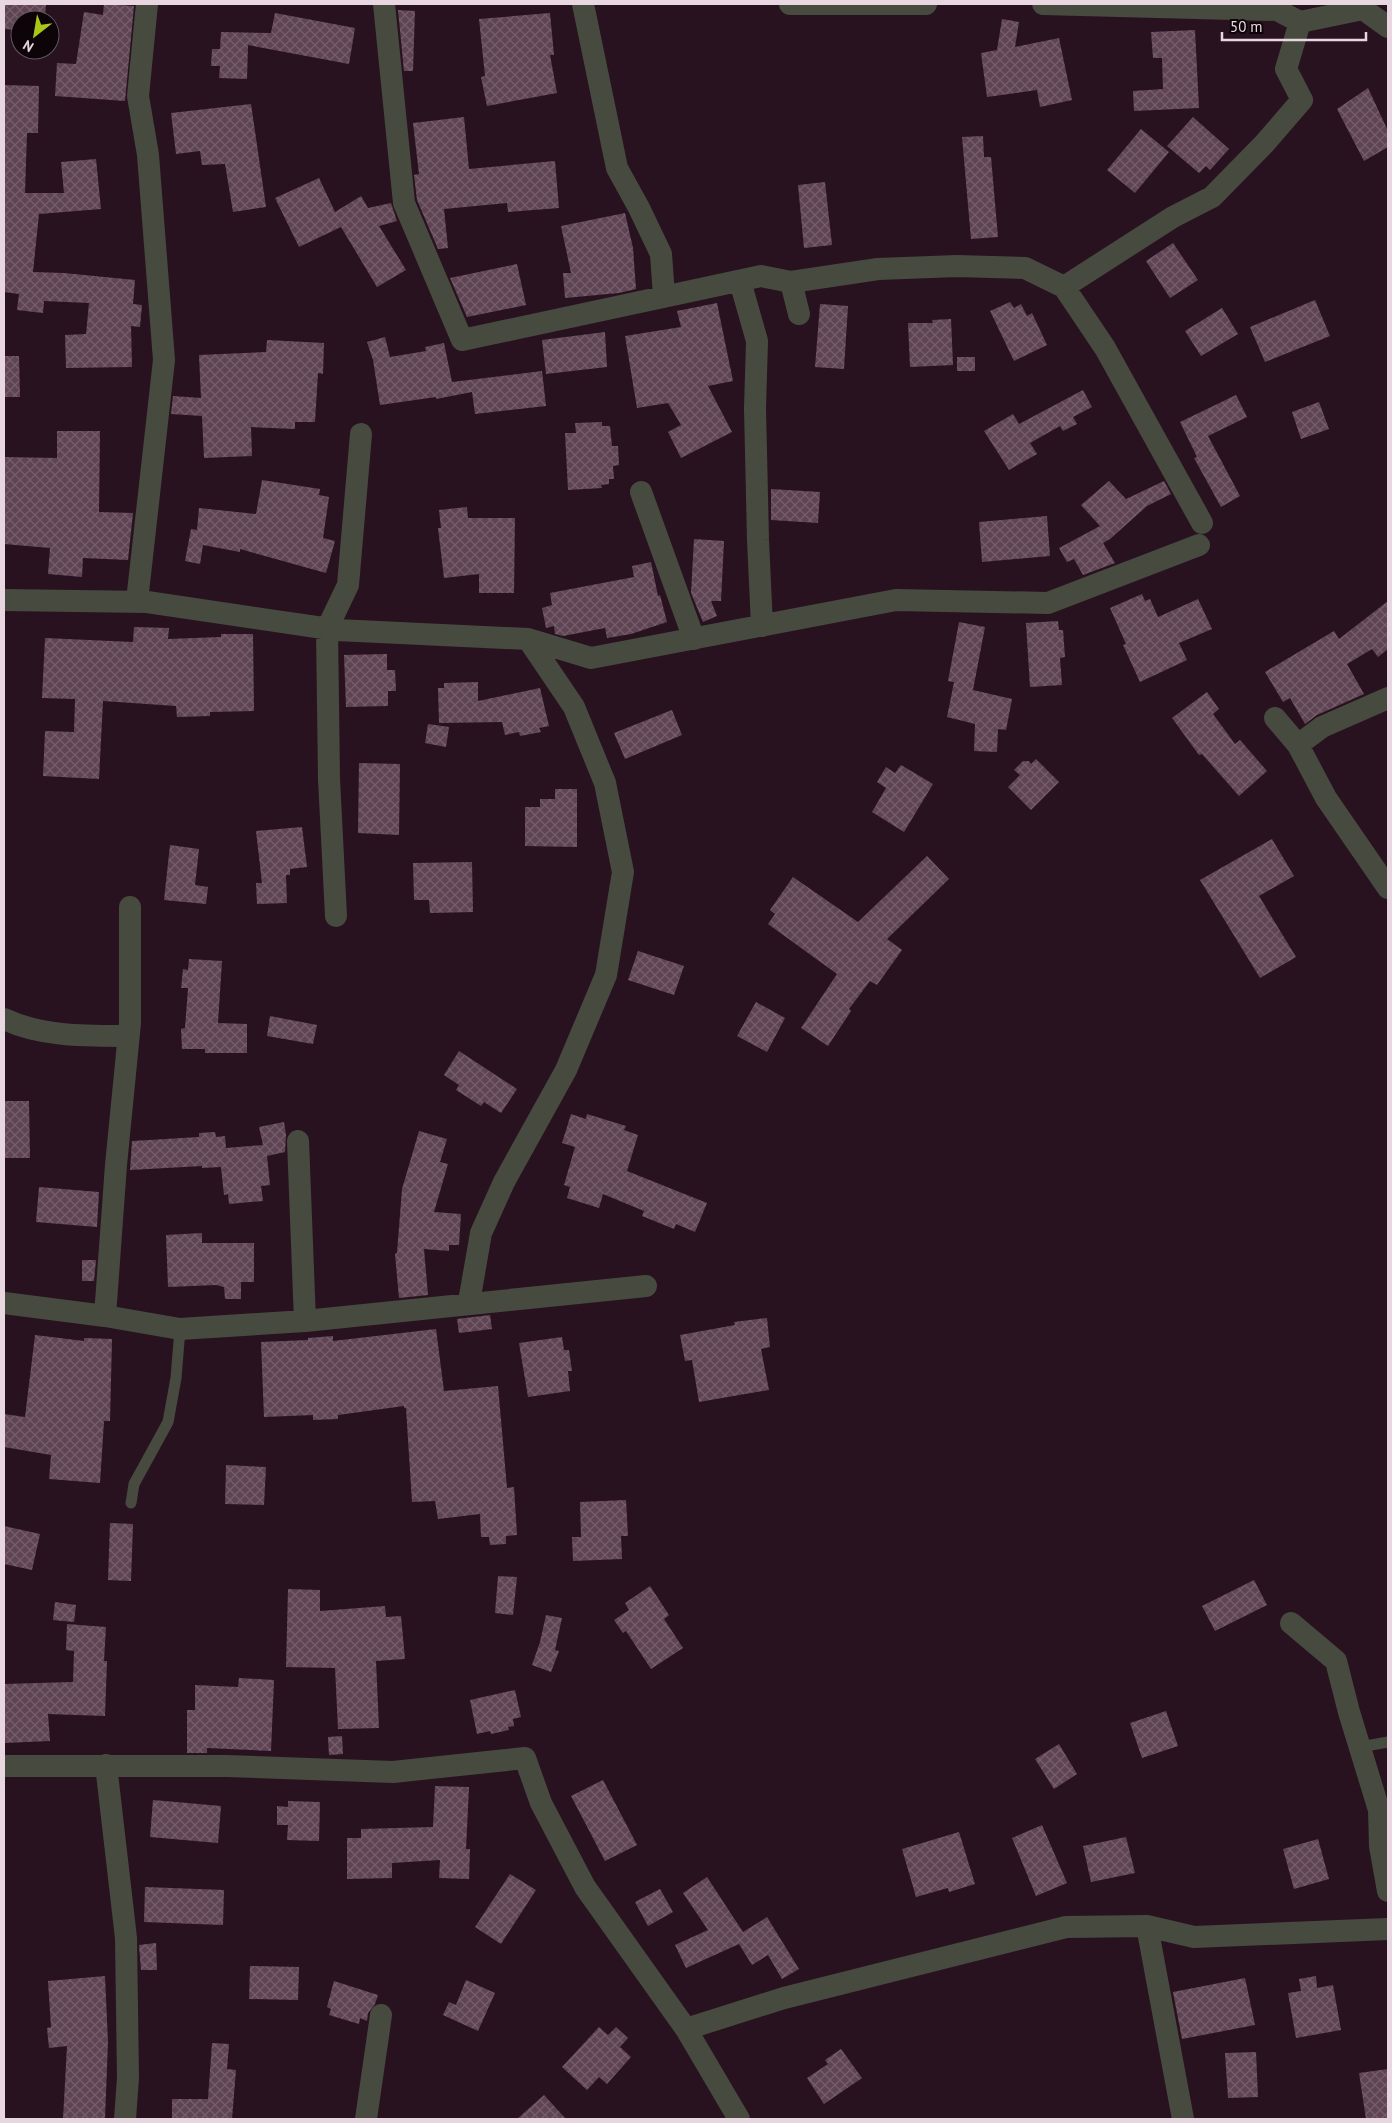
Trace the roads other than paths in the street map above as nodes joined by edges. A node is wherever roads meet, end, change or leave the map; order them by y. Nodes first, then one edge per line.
1 (147, 4) edge
2 (384, 4) edge
3 (583, 4) edge
4 (790, 4) edge
5 (926, 4) edge
6 (1043, 4) edge
7 (1364, 6) edge
8 (1300, 22) junction
9 (1388, 27) edge
10 (740, 281) junction
11 (791, 282) junction
12 (1064, 287) junction
13 (664, 296) junction
14 (799, 314) dead end
15 (361, 434) dead end
16 (641, 492) dead end
17 (4, 600) edge
18 (137, 601) junction
19 (762, 626) junction
20 (327, 629) junction
21 (528, 638) junction
22 (694, 639) junction
23 (1388, 698) edge
24 (1275, 718) dead end
25 (1298, 745) junction
26 (1388, 888) edge
27 (130, 907) dead end
28 (336, 916) dead end
29 (4, 1019) edge
30 (128, 1036) junction
31 (298, 1141) dead end
32 (646, 1286) dead end
33 (469, 1302) junction
34 (4, 1303) edge
35 (105, 1316) junction
36 (305, 1321) junction
37 (180, 1329) junction
38 (131, 1504) dead end
39 (1291, 1623) dead end
40 (1388, 1742) edge
41 (1360, 1747) junction
42 (106, 1765) junction
43 (4, 1766) edge
44 (1388, 1891) edge
45 (1147, 1926) junction
46 (1388, 1929) edge
47 (381, 2016) dead end
48 (686, 2029) junction
49 (125, 2119) edge
50 (366, 2119) edge
51 (739, 2119) edge
52 (1183, 2119) edge

1 - 18 street
2 - 13 street
3 - 13 street
4 - 5 street
6 - 8 street
7 - 8 street
7 - 9 street
8 - 12 street
10 - 11 street
10 - 13 street
10 - 19 street
11 - 12 street
11 - 14 street
12 - 19 street
15 - 20 street
16 - 22 street
17 - 18 street
18 - 20 street
19 - 22 street
20 - 21 street
20 - 28 street
21 - 22 street
21 - 33 street
23 - 25 street
24 - 25 street
25 - 26 street
27 - 30 street
29 - 30 street
30 - 35 street
31 - 36 street
32 - 33 street
33 - 36 street
34 - 35 street
35 - 37 street
36 - 37 street
37 - 38 lane
39 - 41 street
40 - 41 lane
41 - 44 street
42 - 43 street
42 - 48 street
42 - 49 street
45 - 46 street
45 - 48 street
45 - 52 street
47 - 50 street
48 - 51 street

